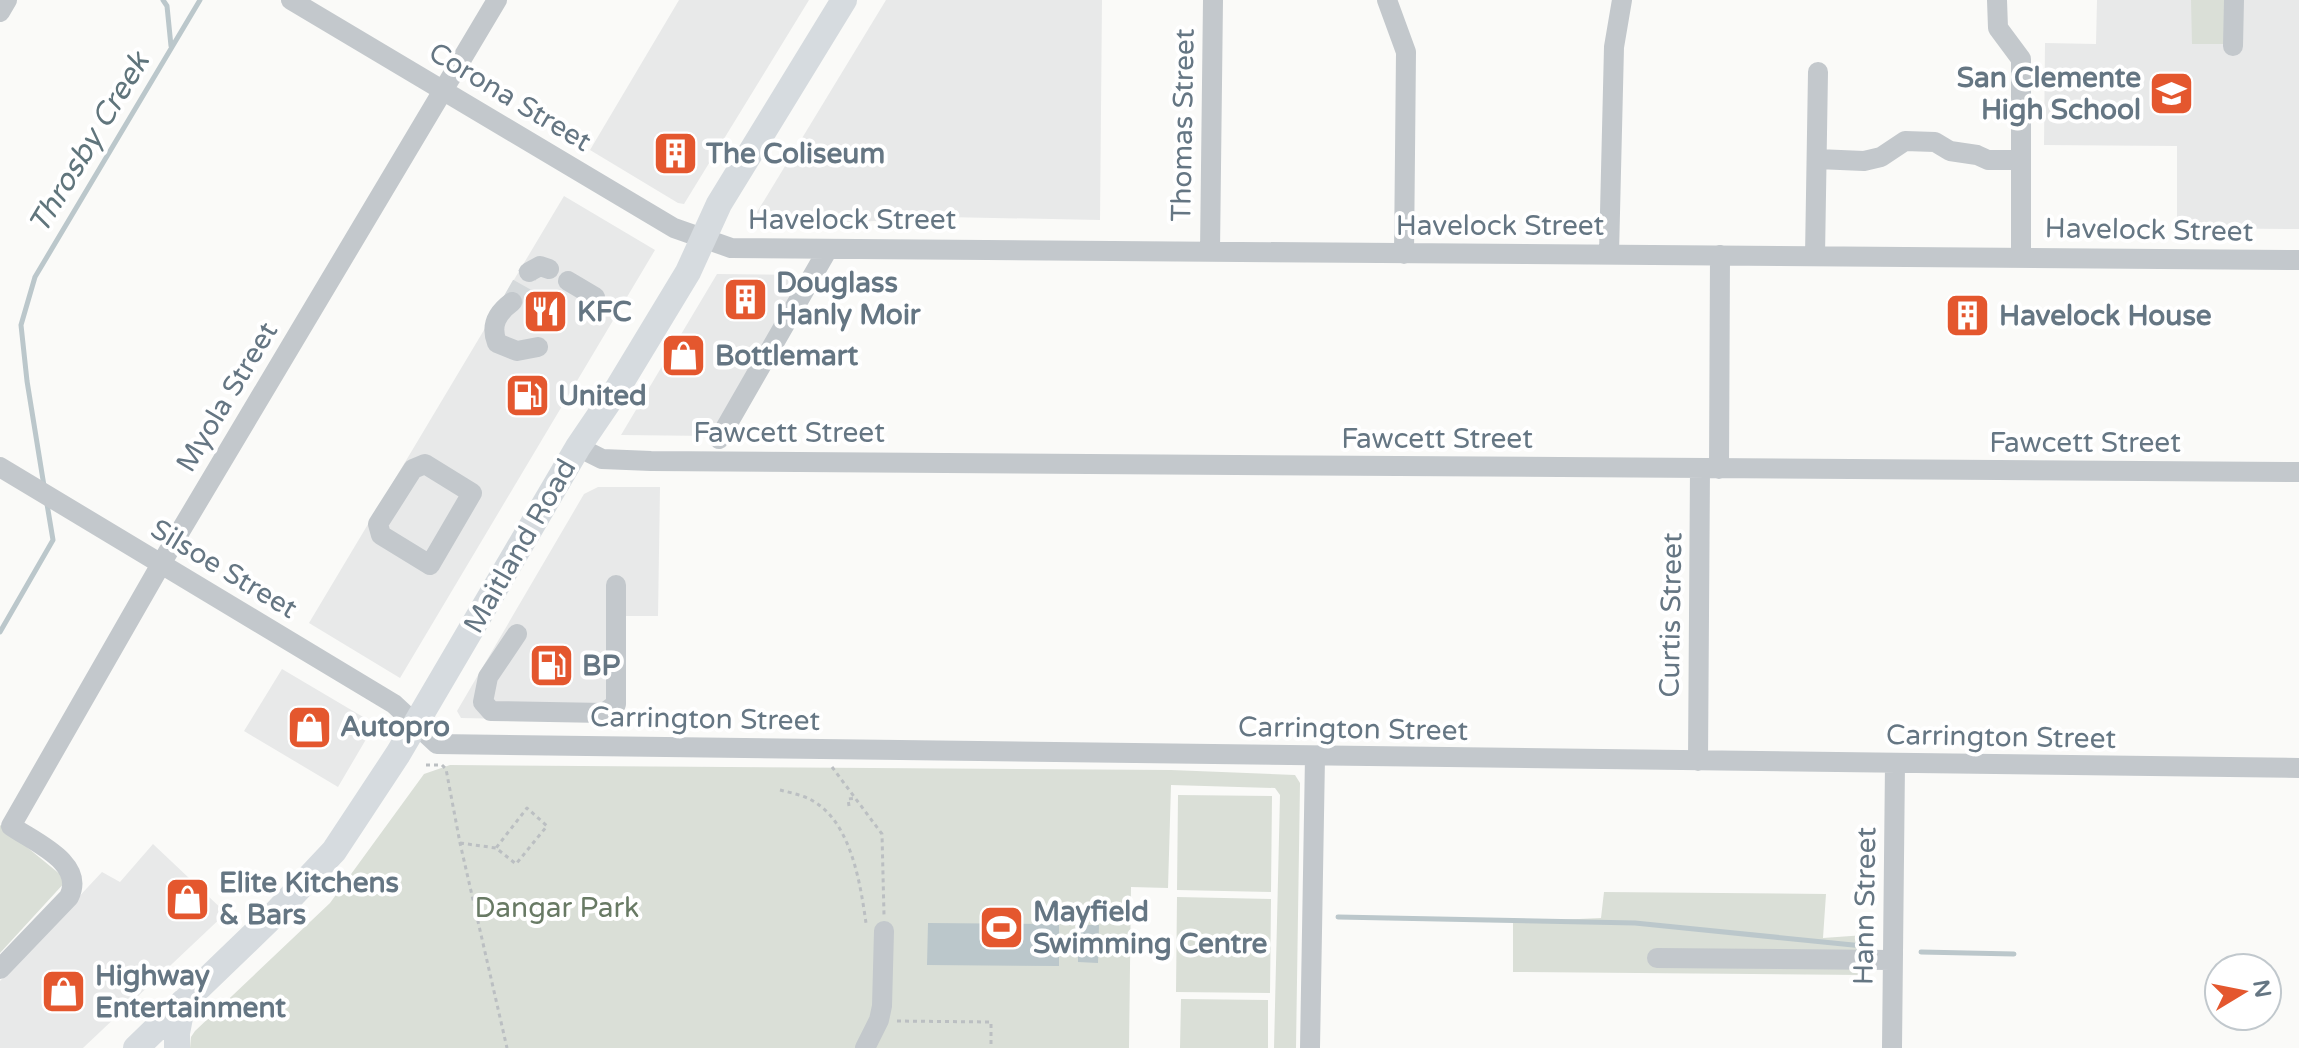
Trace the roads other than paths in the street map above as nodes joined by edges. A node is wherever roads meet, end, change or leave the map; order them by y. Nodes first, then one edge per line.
1 (7, 0) edge
2 (291, 0) edge
3 (497, 0) edge
4 (844, 0) edge
5 (1213, 0) edge
6 (1387, 0) edge
7 (1622, 0) edge
8 (1997, 0) edge
9 (2234, 0) edge
10 (0, 12) edge
11 (2233, 46) dead end
12 (1818, 72) dead end
13 (444, 89) junction
14 (1817, 159) junction
15 (2021, 160) junction
16 (703, 239) junction
17 (828, 249) junction
18 (1210, 251) junction
19 (1404, 254) junction
20 (1609, 254) junction
21 (1720, 255) junction
22 (1815, 256) junction
23 (2021, 256) junction
24 (2299, 260) edge
25 (568, 281) dead end
26 (595, 297) dead end
27 (512, 302) tunnel mouth
28 (538, 347) dead end
29 (719, 439) dead end
30 (578, 447) junction
31 (0, 467) edge
32 (1710, 469) junction
33 (2299, 472) edge
34 (472, 493) joint
35 (161, 564) junction
36 (616, 585) dead end
37 (517, 634) dead end
38 (415, 723) junction
39 (1315, 757) junction
40 (1698, 761) junction
41 (1895, 764) junction
42 (2299, 768) edge
43 (884, 931) road end
44 (1657, 958) dead end
45 (1892, 960) junction
46 (0, 969) edge
47 (183, 1002) junction
48 (136, 1048) edge
49 (177, 1048) edge
50 (865, 1048) edge
51 (1310, 1048) edge
52 (1892, 1048) edge

1 - 10 street
2 - 13 street, Corona Street
3 - 13 street, Myola Street
4 - 16 main road, Maitland Road
5 - 18 street, Thomas Street
6 - 19 street
7 - 20 street
8 - 15 street
9 - 11 street
12 - 14 street
13 - 16 street, Corona Street
13 - 35 street, Myola Street
14 - 15 street
14 - 22 street
15 - 23 street
16 - 17 street, Havelock Street
16 - 30 main road, Maitland Road
17 - 18 street, Havelock Street
17 - 29 street
18 - 19 street, Havelock Street
19 - 20 street, Havelock Street
20 - 21 street, Havelock Street
21 - 22 street, Havelock Street
21 - 32 street, Curtis Street
22 - 23 street, Havelock Street
23 - 24 street, Havelock Street
25 - 26 street
27 - 28 street
30 - 32 street, Fawcett Street
30 - 38 main road, Maitland Road
31 - 35 street, Silsoe Street
32 - 33 street, Fawcett Street
32 - 40 street, Curtis Street
34 - 34 street
35 - 38 street, Silsoe Street
35 - 46 street, Myola Street
36 - 37 street
38 - 39 street, Carrington Street
38 - 47 main road, Maitland Road
39 - 40 street, Carrington Street
39 - 51 street
40 - 41 street, Carrington Street
41 - 42 street, Carrington Street
41 - 45 street, Hann Street
43 - 50 street
44 - 45 street
45 - 52 street, Hann Street
47 - 48 main road, Maitland Road
47 - 49 main road

